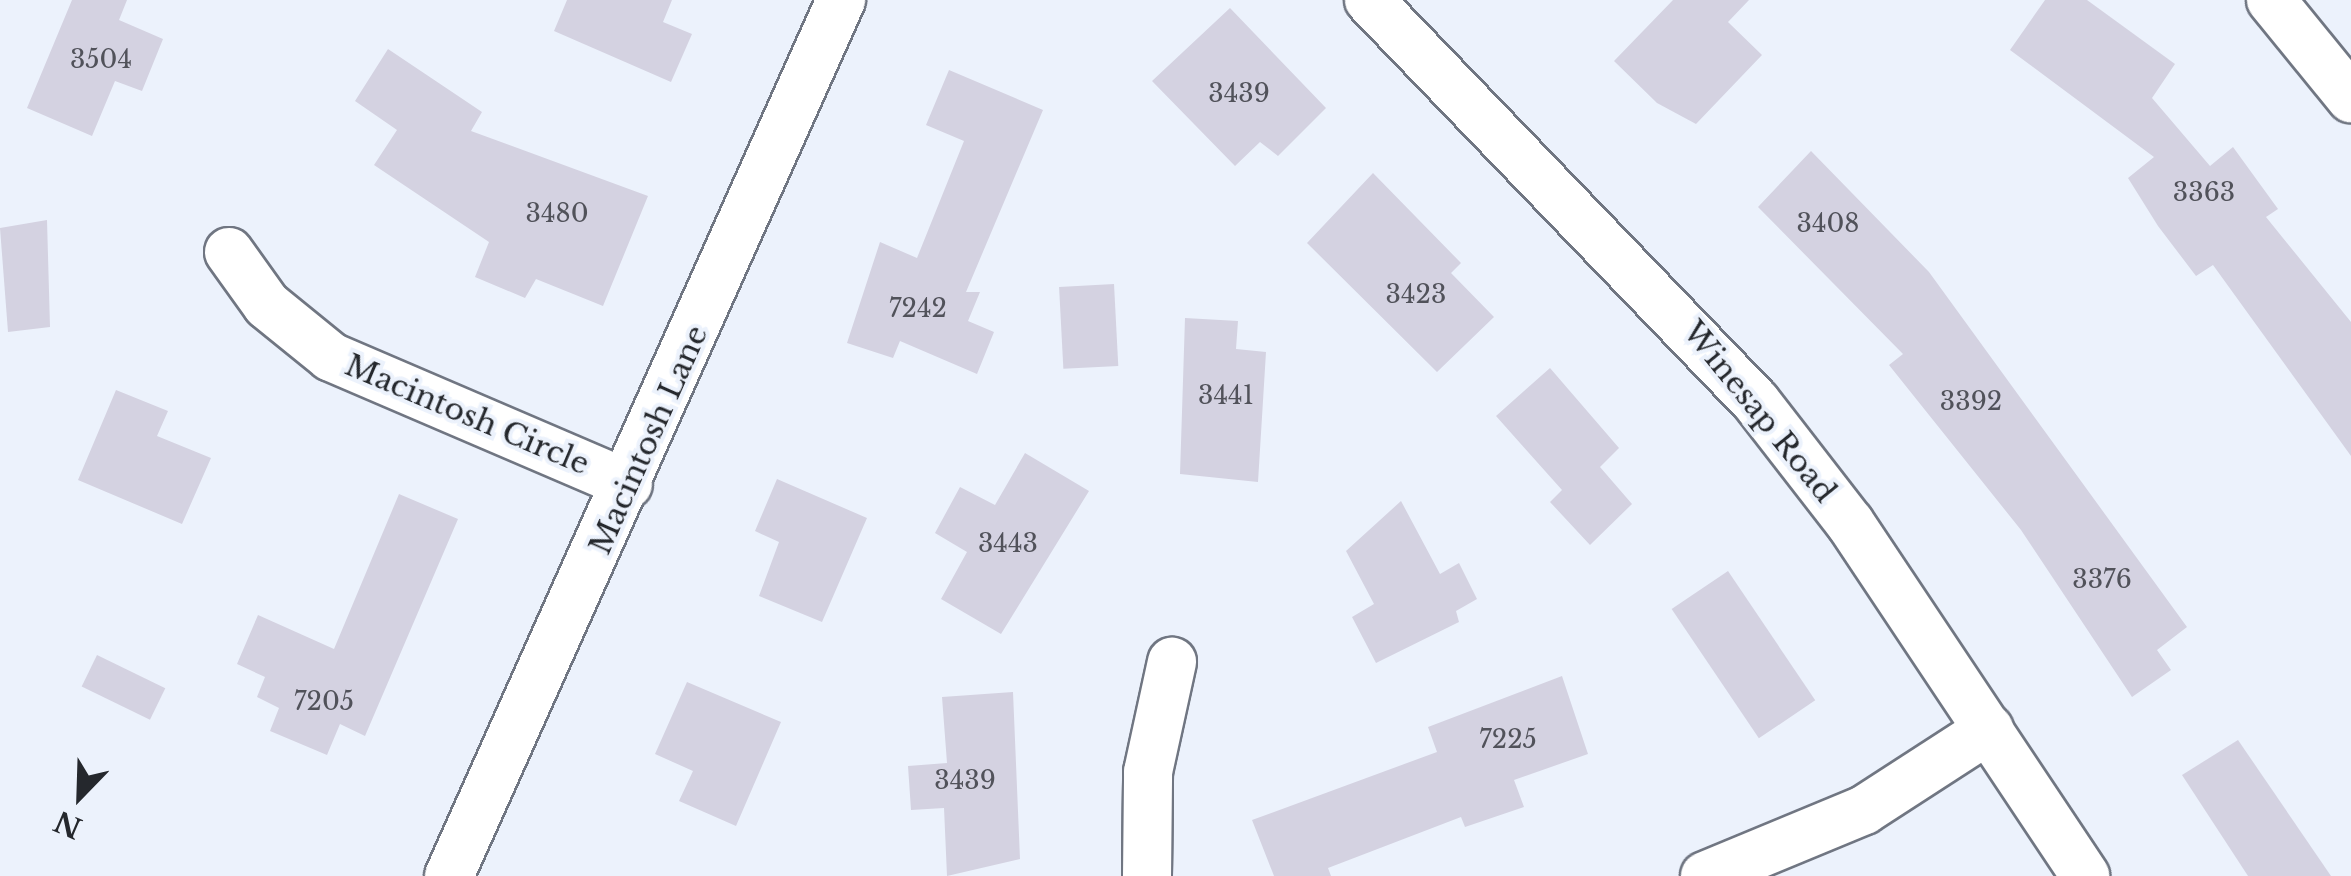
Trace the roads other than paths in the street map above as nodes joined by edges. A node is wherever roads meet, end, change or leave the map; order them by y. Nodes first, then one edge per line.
1 (841, 0) edge
2 (1368, 0) edge
3 (2271, 0) edge
4 (2351, 98) edge
5 (229, 252) dead end
6 (628, 484) junction
7 (1172, 662) dead end
8 (1989, 729) junction
9 (449, 876) edge
10 (1147, 876) edge
11 (1704, 876) edge
12 (2084, 876) edge

1 - 6 street, Macintosh Lane
2 - 8 street, Winesap Road
3 - 4 street
5 - 6 street, Macintosh Circle
6 - 9 street, Macintosh Lane
7 - 10 street
8 - 11 street
8 - 12 street, Winesap Road

